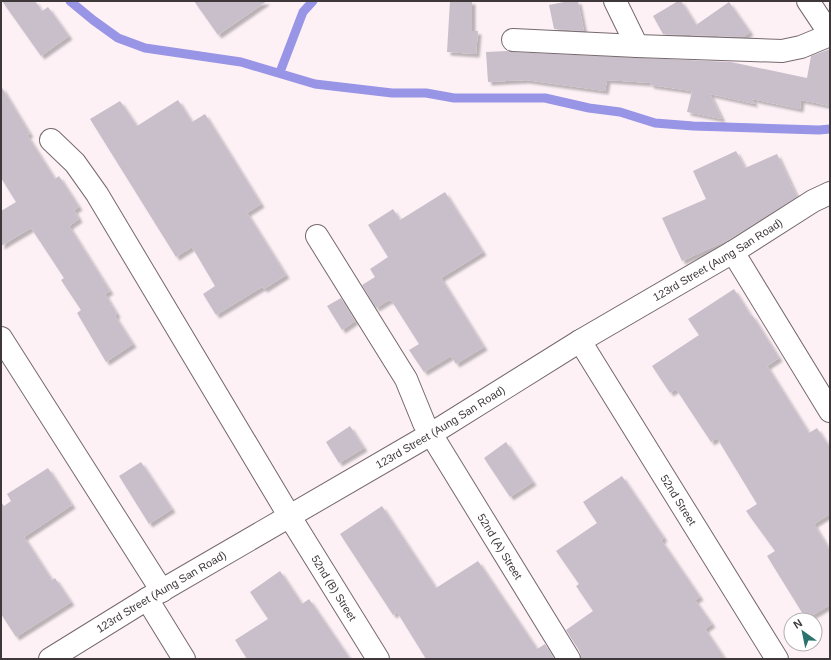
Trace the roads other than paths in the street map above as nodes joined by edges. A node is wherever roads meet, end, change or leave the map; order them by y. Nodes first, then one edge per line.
1 (615, 1) edge
2 (808, 1) edge
3 (830, 35) edge
4 (513, 40) dead end
5 (637, 46) junction
6 (52, 140) dead end
7 (830, 194) edge
8 (317, 236) dead end
9 (733, 252) junction
10 (1, 338) edge
11 (580, 341) junction
12 (830, 411) edge
13 (431, 434) junction
14 (290, 517) junction
15 (155, 595) junction
16 (50, 659) edge
17 (184, 659) edge
18 (378, 659) edge
19 (569, 659) edge
20 (777, 659) edge

1 - 5 street
2 - 3 street
3 - 5 street
4 - 5 street
6 - 14 street, 52nd (B) Street
7 - 9 street, 123rd Street (Aung San Road)
8 - 13 street, 52nd (A) Street
9 - 11 street, 123rd Street (Aung San Road)
9 - 12 street
10 - 15 street
11 - 13 street, 123rd Street (Aung San Road)
11 - 20 street, 52nd Street
13 - 14 street, 123rd Street (Aung San Road)
13 - 19 street, 52nd (A) Street
14 - 15 street, 123rd Street (Aung San Road)
14 - 18 street, 52nd (B) Street
15 - 16 street, 123rd Street (Aung San Road)
15 - 17 street

